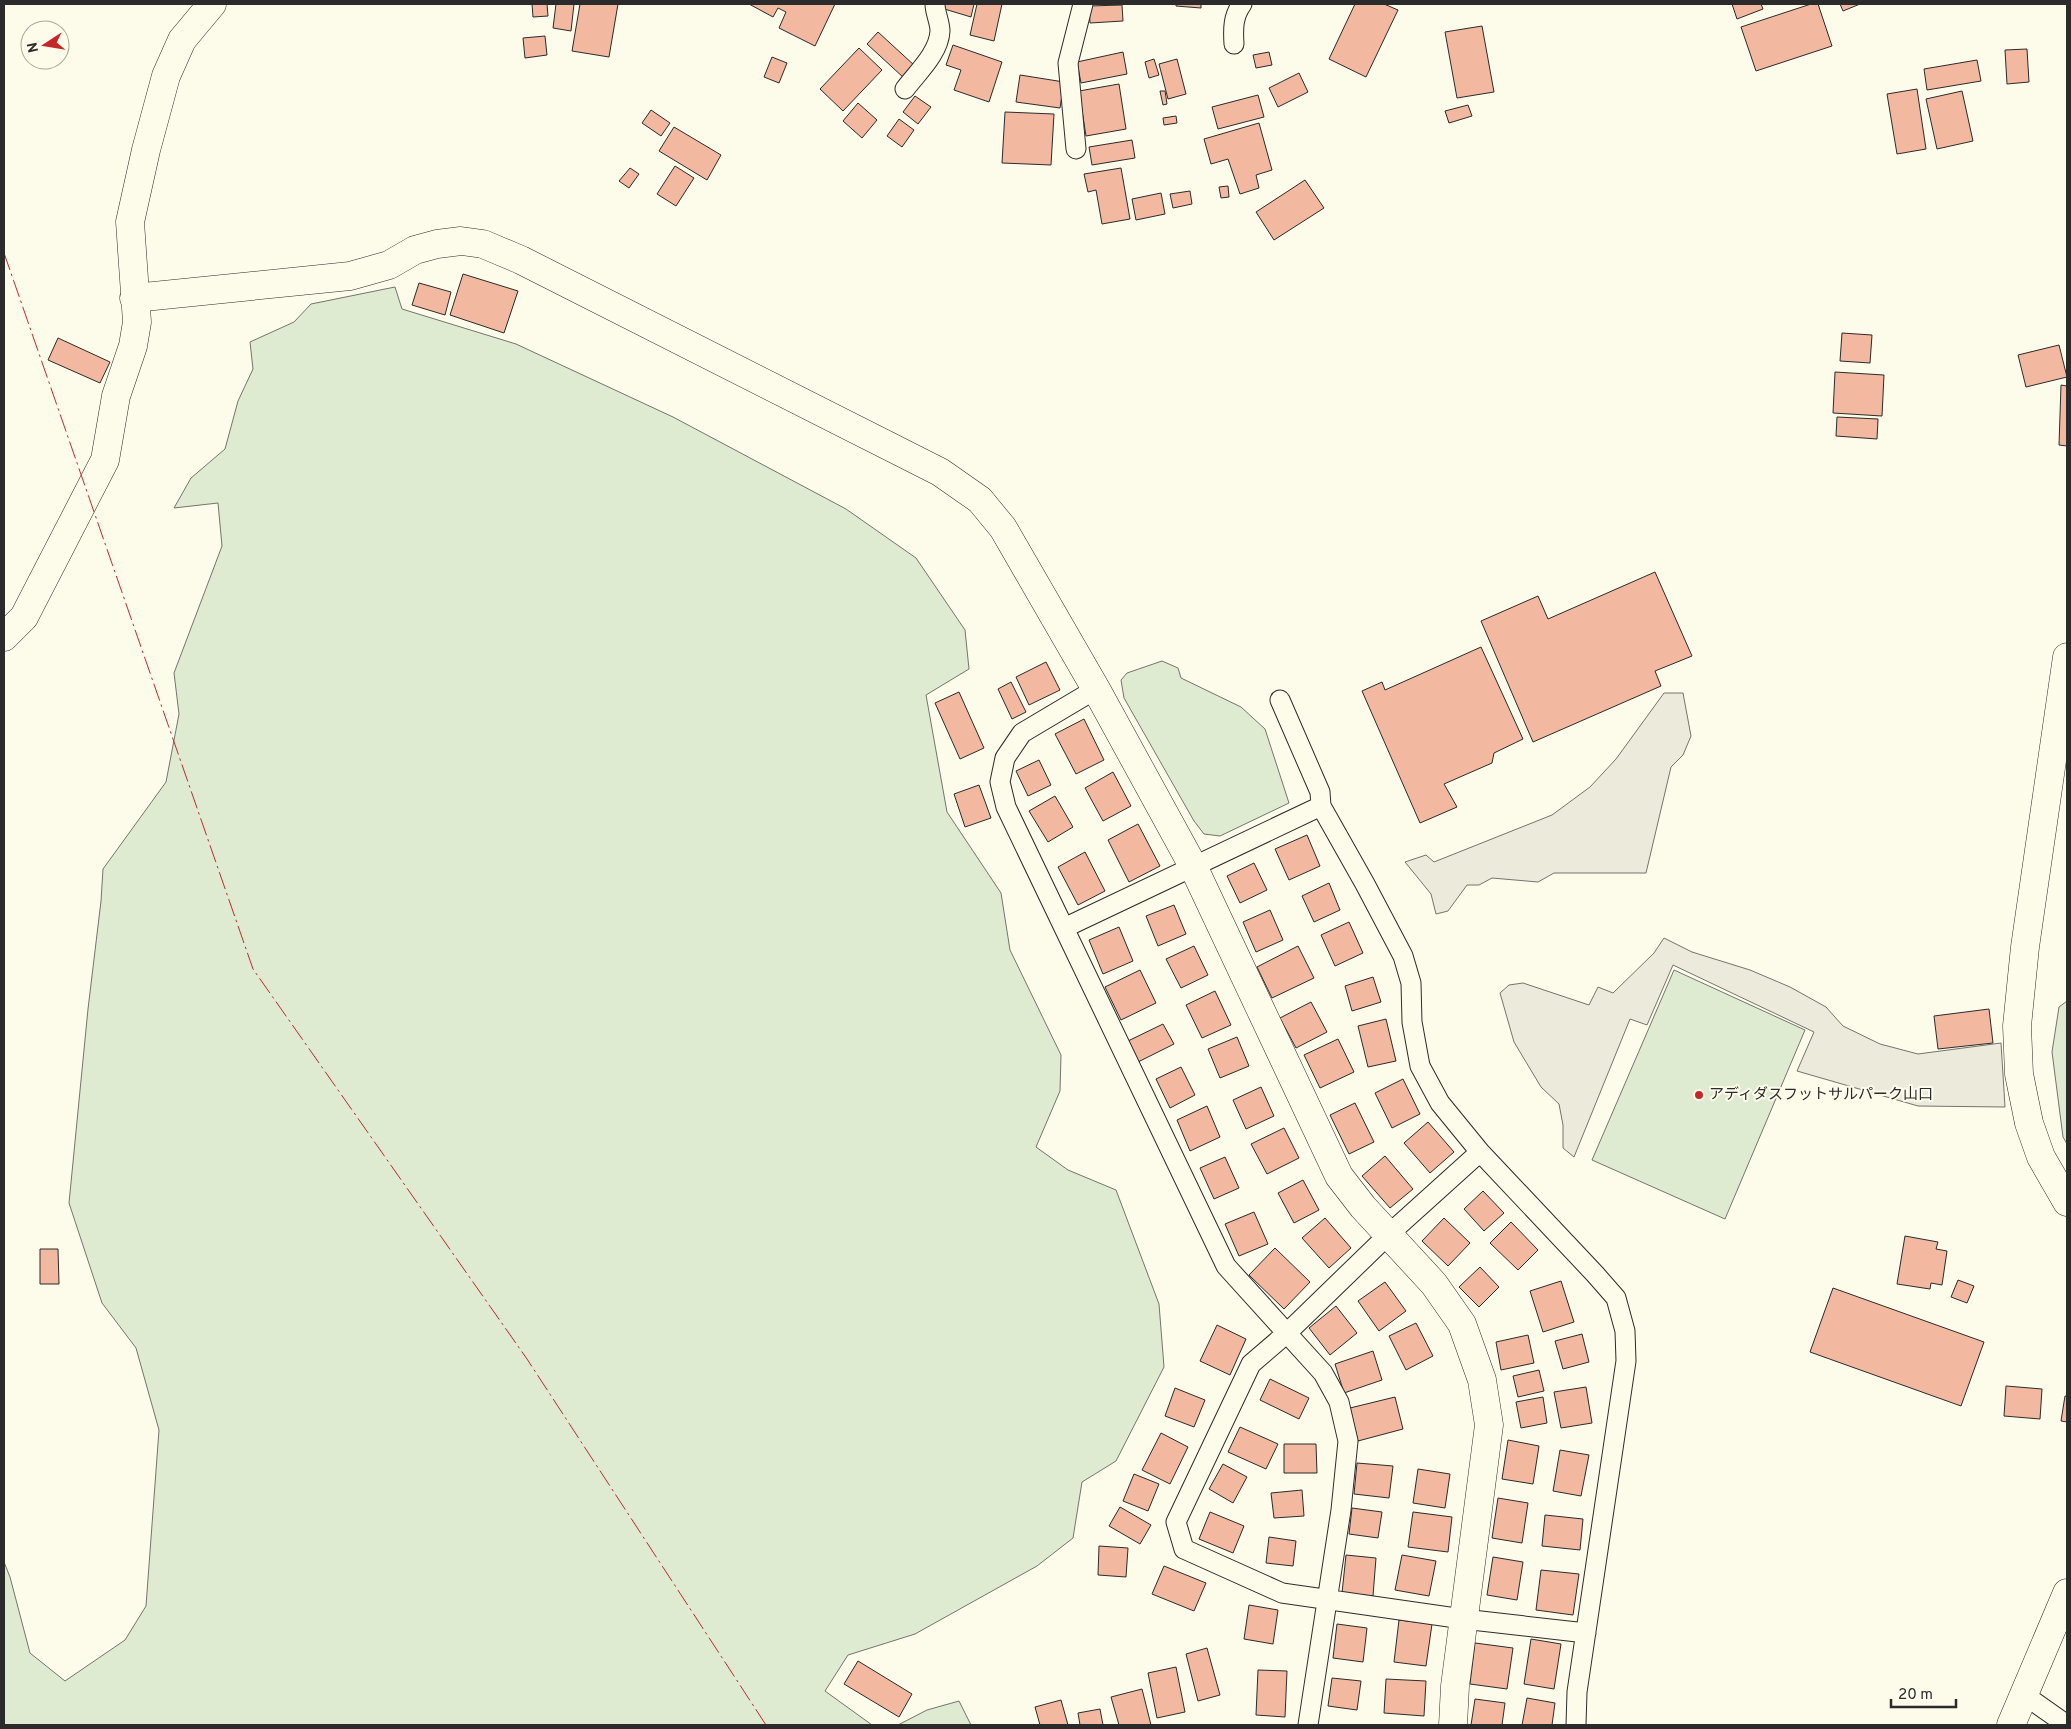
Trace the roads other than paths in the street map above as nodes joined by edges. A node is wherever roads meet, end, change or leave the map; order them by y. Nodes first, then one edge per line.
1 (212, 4) edge
2 (934, 4) edge
3 (1083, 4) edge
4 (1242, 4) edge
5 (1234, 44) dead end
6 (905, 89) dead end
7 (1076, 149) dead end
8 (134, 298) junction
9 (4, 637) edge
10 (2067, 657) edge
11 (1096, 689) junction
12 (1280, 700) dead end
13 (1321, 806) junction
14 (1193, 866) junction
15 (1064, 928) junction
16 (1480, 1152) junction
17 (2067, 1202) edge
18 (1388, 1235) junction
19 (1287, 1333) junction
20 (2067, 1593) edge
21 (1326, 1600) junction
22 (1463, 1618) junction
23 (1586, 1633) junction
24 (2023, 1694) junction
25 (1308, 1725) edge
26 (1453, 1725) edge
27 (1576, 1725) edge
28 (2011, 1725) edge
29 (2067, 1725) edge

1 - 8 street
2 - 6 street
3 - 7 street
4 - 5 street
8 - 9 street
8 - 11 street
10 - 17 street
11 - 14 street
11 - 15 street
12 - 13 street
13 - 14 street
13 - 16 street
14 - 15 street
14 - 18 street
15 - 19 street
16 - 18 street
16 - 23 street
18 - 19 street
18 - 22 street
19 - 21 street
19 - 21 street
20 - 24 street
21 - 22 street
21 - 25 street
22 - 23 street
22 - 26 street
23 - 27 street
24 - 28 street
24 - 29 street

